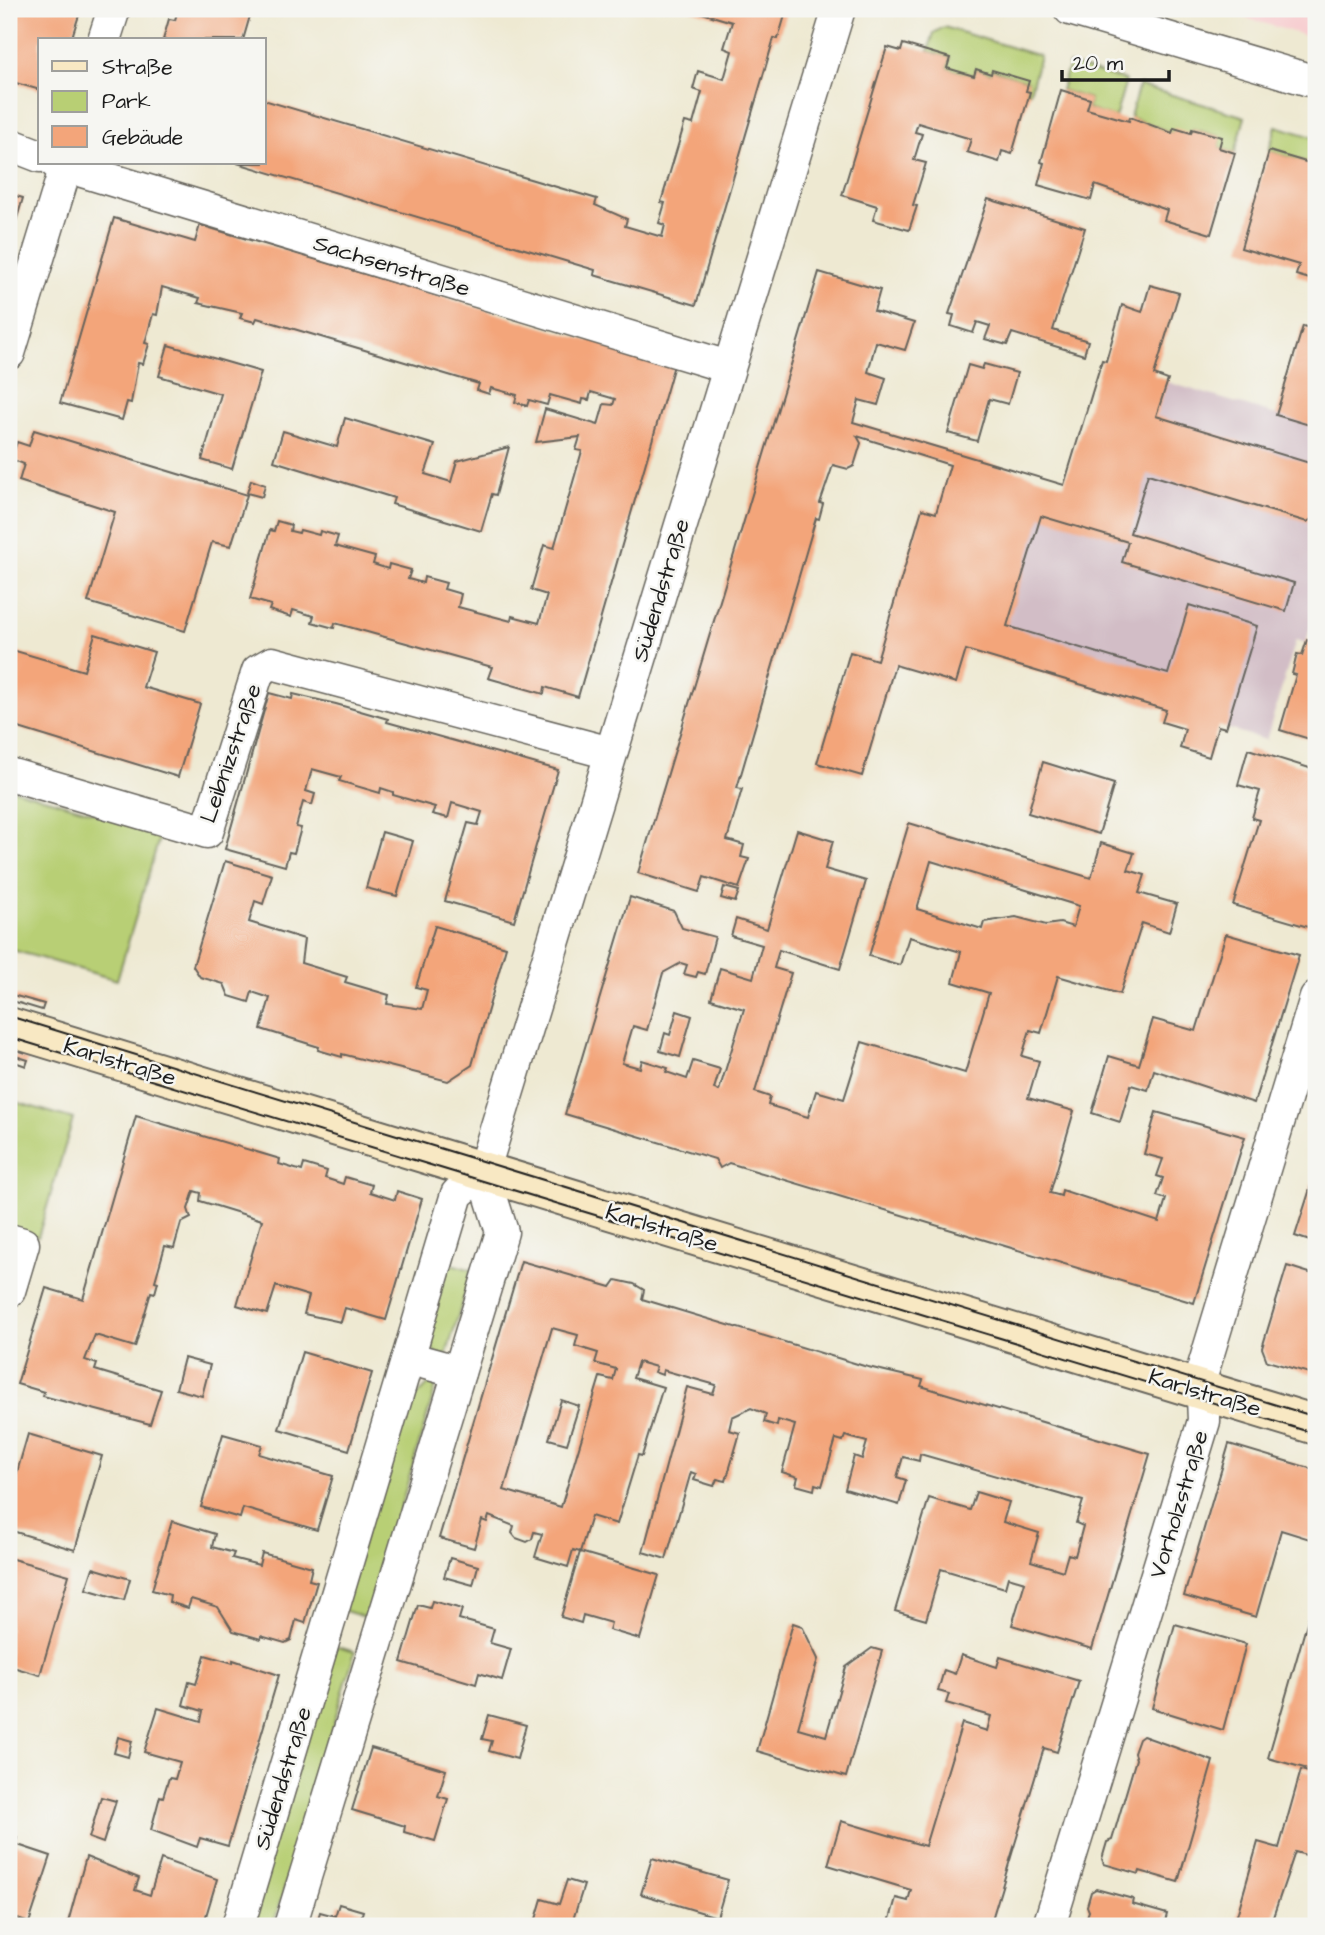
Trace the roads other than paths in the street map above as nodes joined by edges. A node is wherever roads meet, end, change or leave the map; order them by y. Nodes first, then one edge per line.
1 (114, 9) edge
2 (839, 9) edge
3 (1070, 9) edge
4 (105, 38) edge
5 (1316, 82) edge
6 (9, 144) edge
7 (38, 155) edge
8 (56, 164) edge
9 (64, 164) edge
10 (9, 353) edge
11 (728, 367) junction
12 (610, 753) junction
13 (9, 774) edge
14 (1316, 998) edge
15 (9, 1027) edge
16 (483, 1172) junction
17 (9, 1240) edge
18 (9, 1291) edge
19 (408, 1358) junction
20 (459, 1372) junction
21 (1203, 1392) junction
22 (1316, 1425) edge
23 (327, 1629) junction
24 (376, 1643) junction
25 (238, 1926) edge
26 (290, 1926) edge
27 (1049, 1926) edge

1 - 4 street
2 - 11 street, Südendstraße
3 - 5 street
6 - 7 street, Sachsenstraße
8 - 10 street
9 - 11 street, Sachsenstraße
11 - 12 street, Südendstraße
12 - 13 street, Leibnizstraße
12 - 16 street, Südendstraße
14 - 21 street, Vorholzstraße
15 - 16 main road, Karlstraße
16 - 19 street, Südendstraße
16 - 20 street
16 - 21 main road, Karlstraße
17 - 18 street
19 - 20 street
19 - 23 street, Südendstraße
20 - 24 street
21 - 22 main road, Karlstraße
21 - 27 street, Vorholzstraße
23 - 24 street
23 - 25 street, Südendstraße
24 - 26 street

